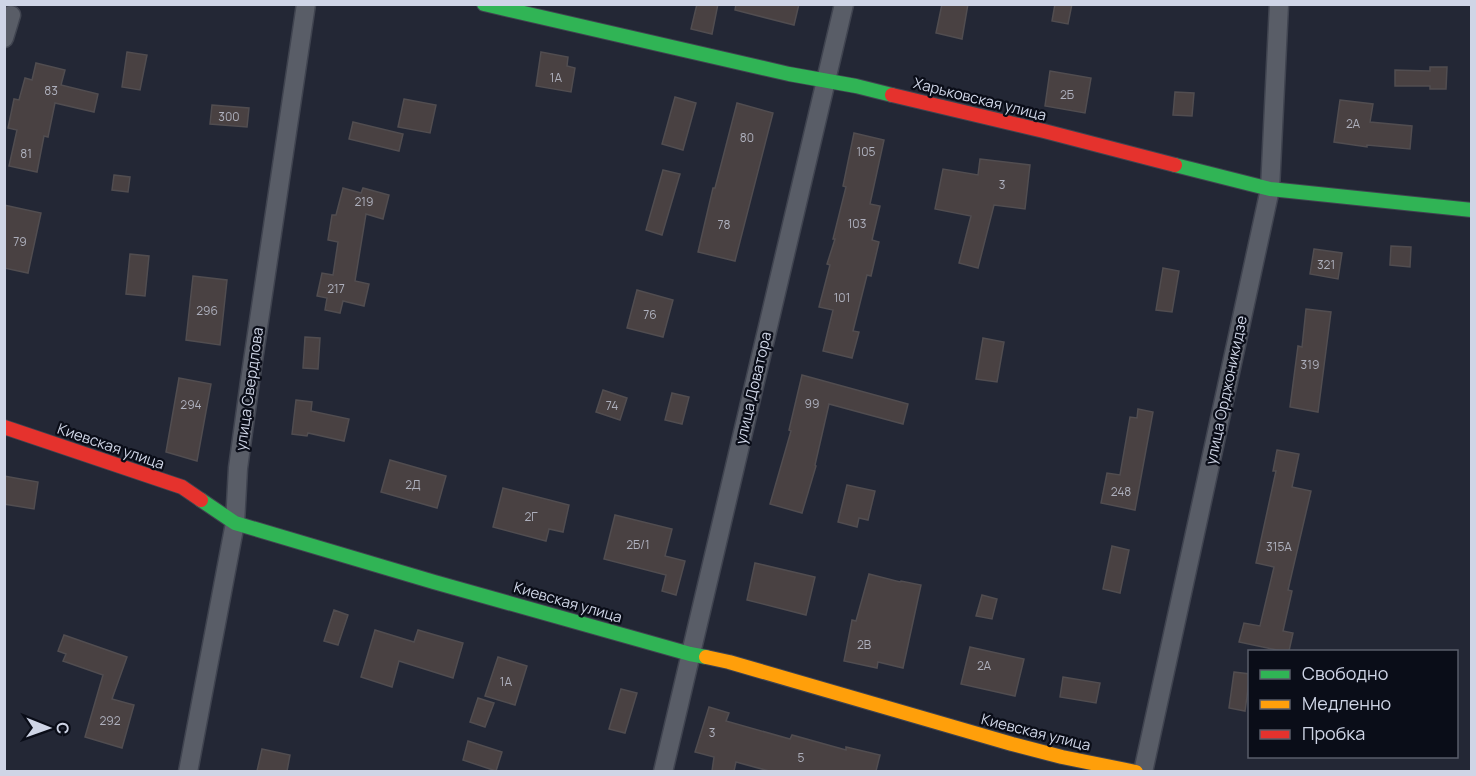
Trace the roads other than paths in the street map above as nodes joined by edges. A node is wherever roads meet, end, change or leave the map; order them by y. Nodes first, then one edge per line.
1 (306, 4) edge
2 (484, 4) edge
3 (844, 4) edge
4 (1279, 4) edge
5 (11, 15) dead end
6 (4, 38) edge
7 (827, 80) junction
8 (1270, 189) junction
9 (1472, 210) edge
10 (4, 428) edge
11 (235, 523) junction
12 (690, 654) junction
13 (188, 771) edge
14 (663, 771) edge
15 (1136, 771) edge
16 (1143, 771) edge

1 - 11 street, улица Свердлова
2 - 7 street, Харьковская улица
3 - 7 street, улица Доватора
4 - 8 street, улица Орджоникидзе
5 - 6 street
7 - 8 street, Харьковская улица
7 - 12 street, улица Доватора
8 - 9 street, Харьковская улица
8 - 16 street, улица Орджоникидзе
10 - 11 street, Киевская улица
11 - 12 street, Киевская улица
11 - 13 street, улица Свердлова
12 - 14 street, улица Доватора
12 - 15 street, Киевская улица

